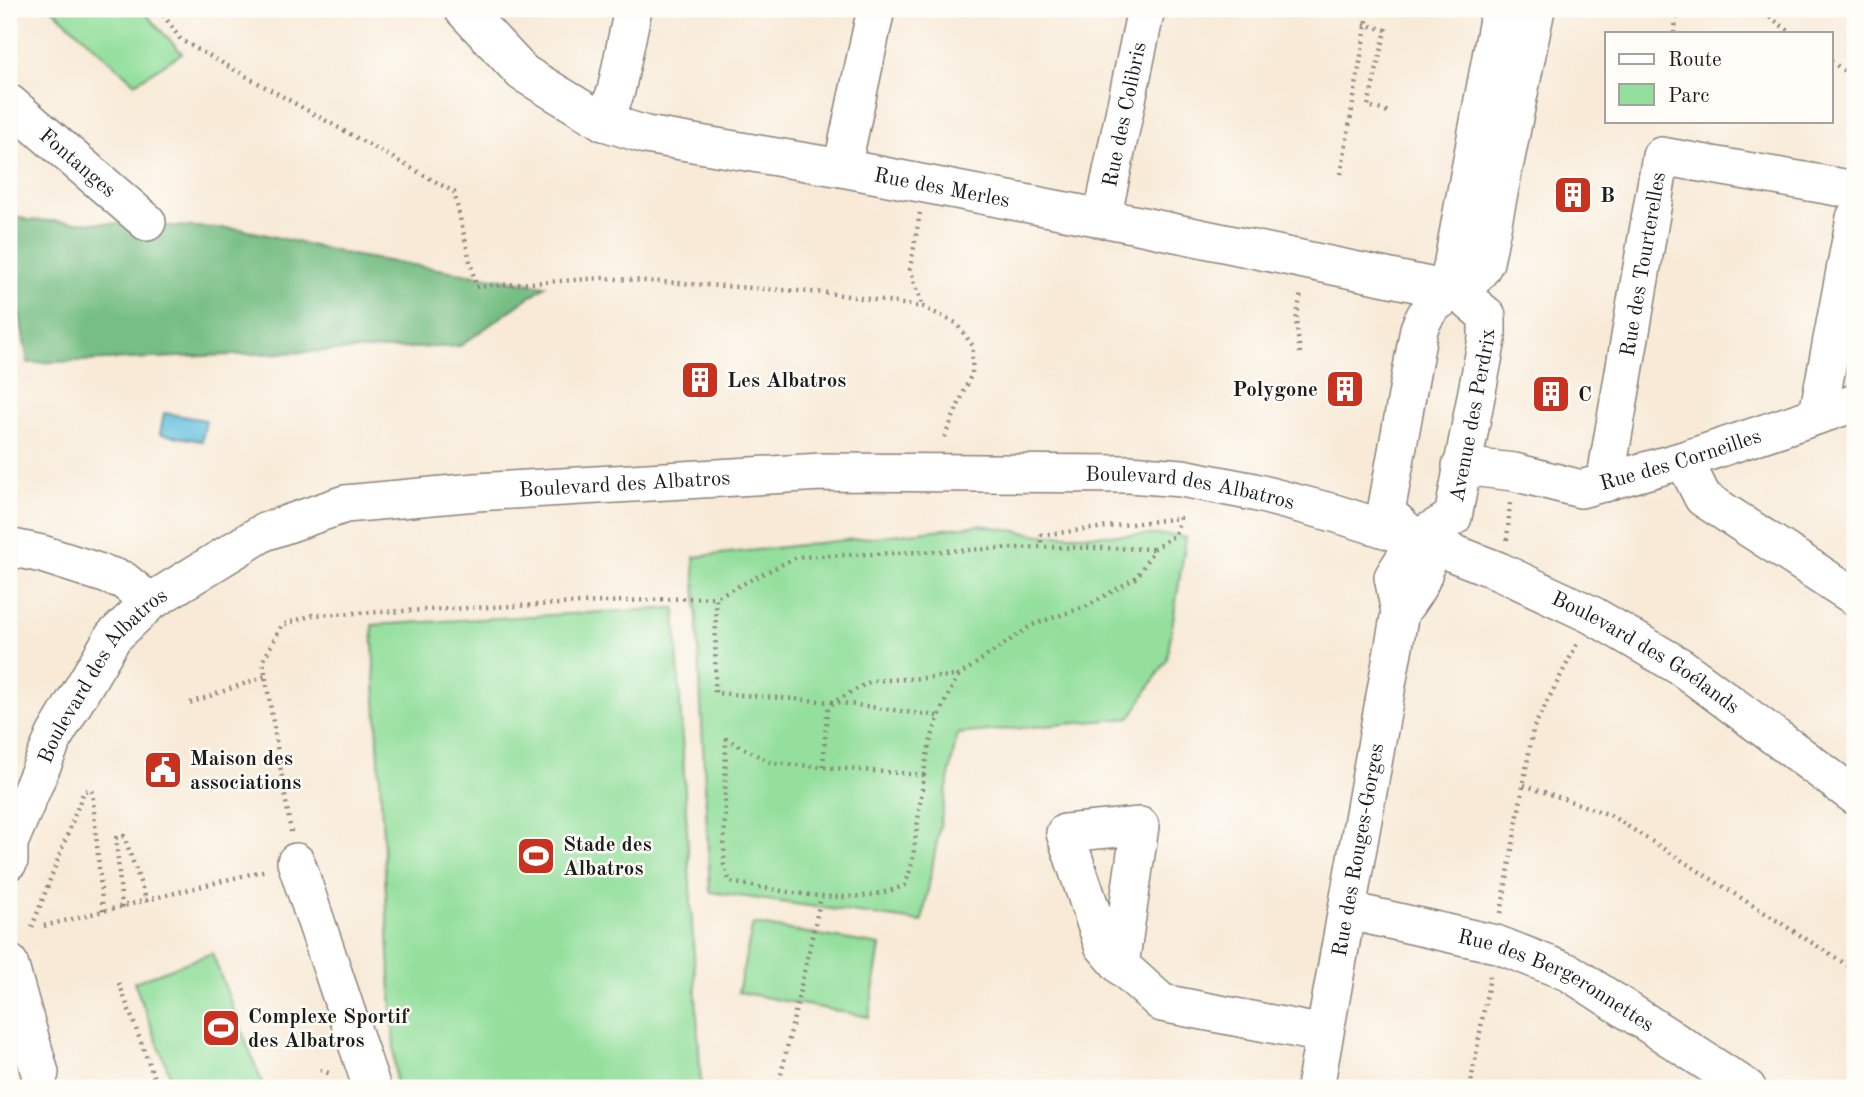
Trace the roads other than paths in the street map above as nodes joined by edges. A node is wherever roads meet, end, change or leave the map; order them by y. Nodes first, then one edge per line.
1 (463, 9) edge
2 (633, 9) edge
3 (876, 9) edge
4 (1146, 9) edge
5 (1500, 9) edge
6 (1536, 9) edge
7 (9, 103) edge
8 (604, 122) junction
9 (842, 168) junction
10 (1855, 190) edge
11 (1855, 218) edge
12 (1101, 219) junction
13 (148, 222) dead end
14 (1458, 292) junction
15 (1855, 403) edge
16 (1818, 414) junction
17 (1684, 460) junction
18 (1461, 467) junction
19 (1605, 483) junction
20 (1417, 539) junction
21 (9, 547) edge
22 (1855, 597) edge
23 (150, 602) junction
24 (1855, 796) edge
25 (9, 843) edge
26 (9, 862) edge
27 (296, 862) road end
28 (1349, 911) junction
29 (9, 963) edge
30 (1120, 965) dead end
31 (1324, 1034) junction
32 (9, 1052) edge
33 (45, 1081) edge
34 (372, 1088) edge
35 (1315, 1088) edge
36 (1747, 1088) edge

1 - 8 street, Rue des Merles
2 - 8 street
3 - 9 street
4 - 12 street, Rue des Colibris
5 - 14 street
6 - 14 street
7 - 13 street, Fontanges
8 - 9 street, Rue des Merles
9 - 12 street, Rue des Merles
10 - 19 street, Rue des Tourterelles
11 - 16 street
12 - 14 street, Rue des Merles
14 - 18 street, Avenue des Perdrix
14 - 20 street
15 - 16 street, Rue des Corneilles
16 - 17 street, Rue des Corneilles
17 - 19 street, Rue des Corneilles
17 - 22 street
18 - 19 street, Rue des Corneilles
18 - 20 street, Avenue des Perdrix
20 - 23 street, Boulevard des Albatros
20 - 24 street, Boulevard des Goélands
20 - 28 street, Rue des Rouges-Gorges
21 - 23 street
23 - 25 street, Boulevard des Albatros
25 - 26 street, Boulevard des Albatros
27 - 34 street
28 - 31 street, Rue des Rouges-Gorges
28 - 36 street, Rue des Bergeronnettes
29 - 33 street
30 - 31 street
31 - 35 street, Rue des Rouges-Gorges
32 - 33 street

